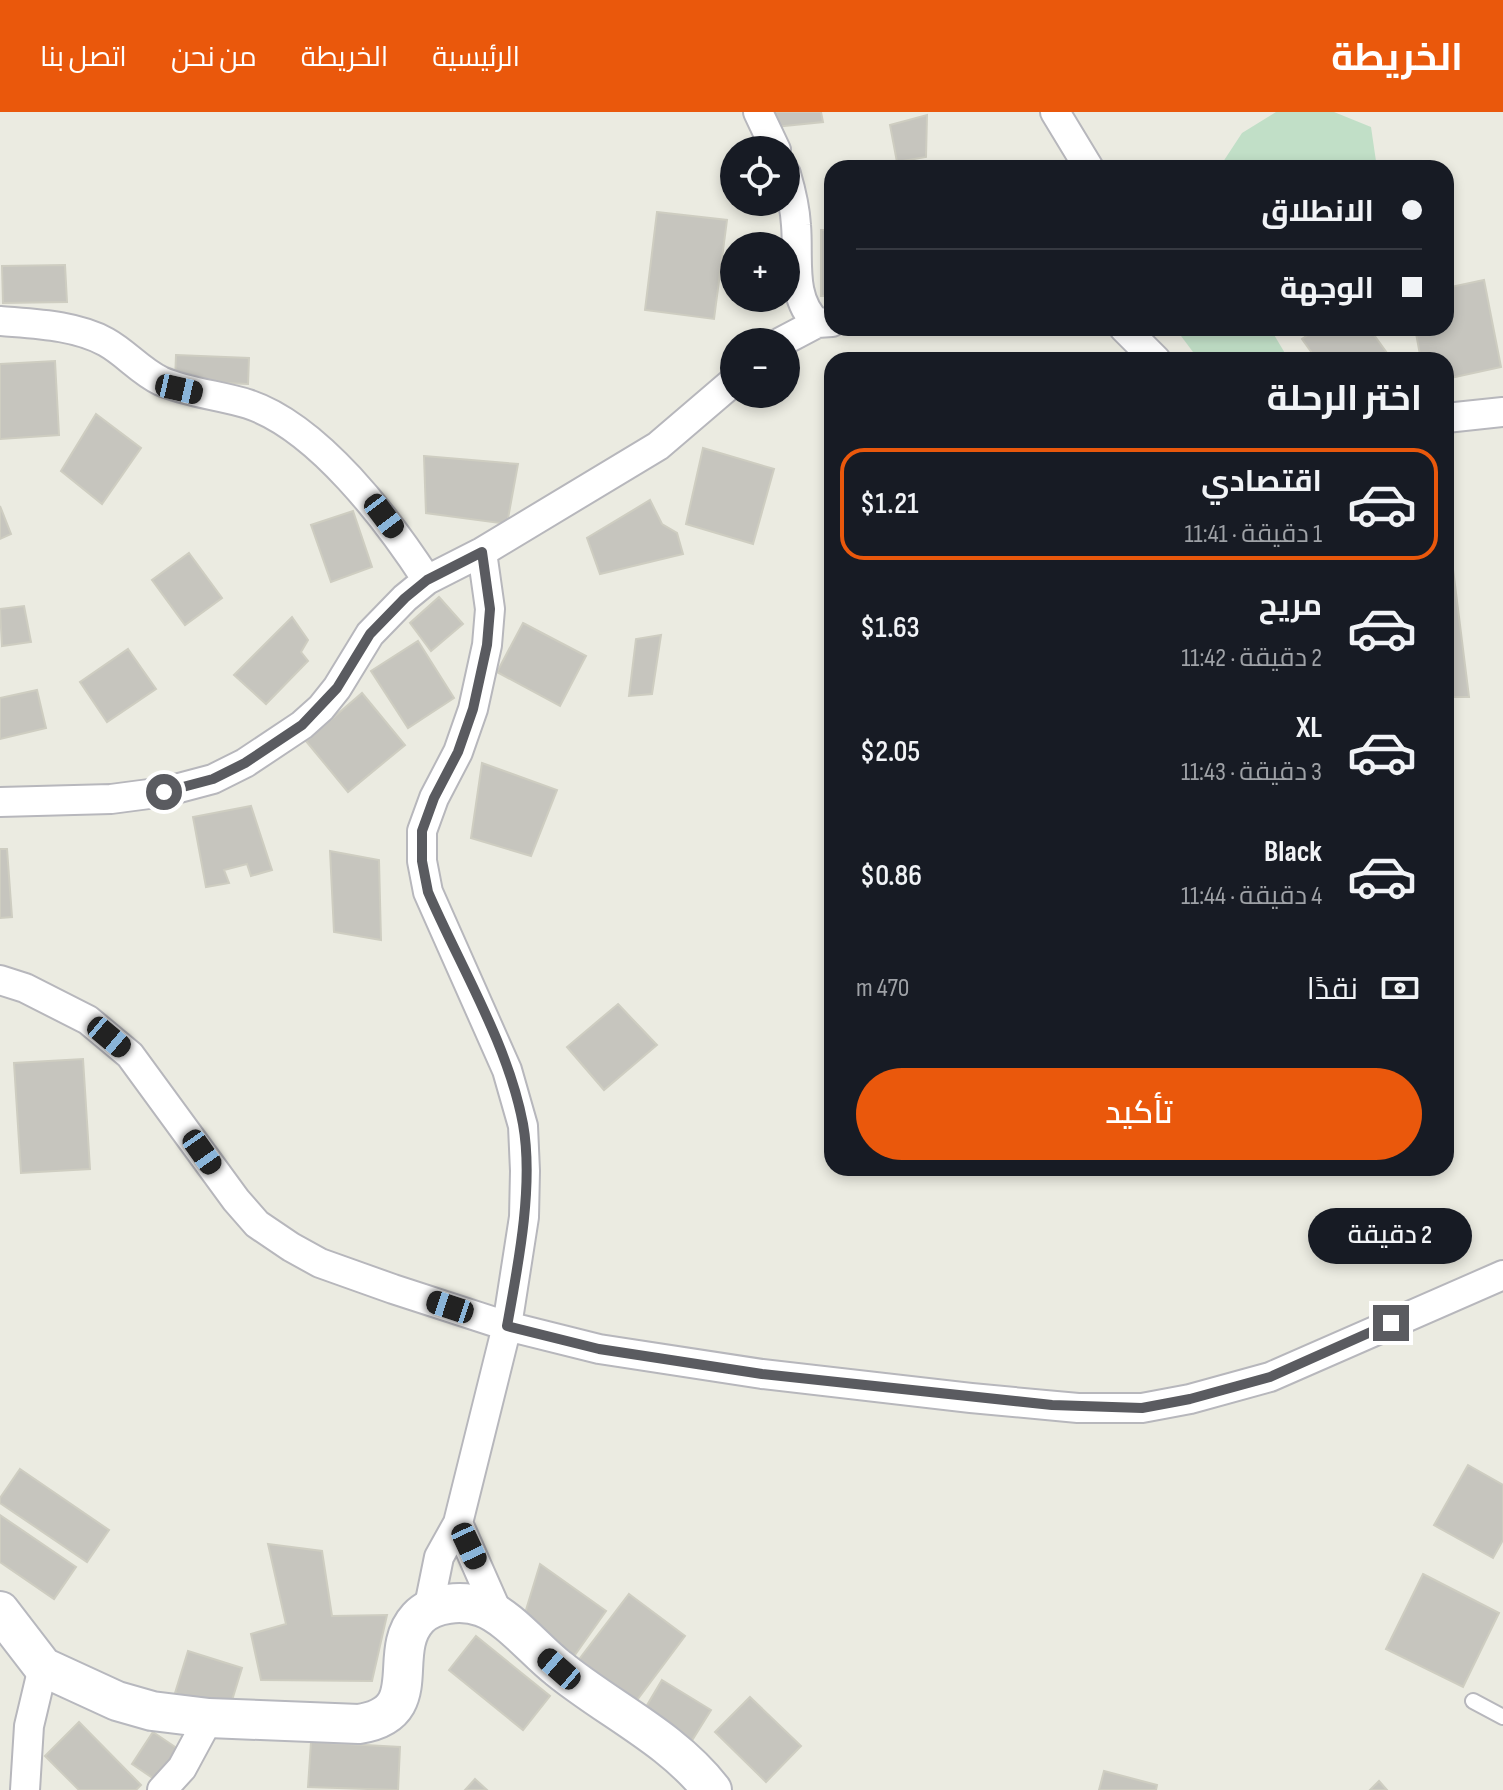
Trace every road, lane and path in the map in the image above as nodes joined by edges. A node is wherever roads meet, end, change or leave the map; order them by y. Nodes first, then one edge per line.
1 (758, 112) edge
2 (1055, 112) edge
3 (769, 136) edge
4 (1084, 160) edge
5 (795, 216) edge
6 (0, 321) edge
7 (824, 321) edge
8 (824, 322) edge
9 (800, 333) edge
10 (1132, 336) edge
11 (1148, 352) edge
12 (720, 393) edge
13 (1503, 412) edge
14 (1454, 417) edge
15 (482, 552) junction
16 (427, 580) junction
17 (0, 781) edge
18 (60, 799) junction
19 (0, 802) edge
20 (0, 980) edge
21 (1503, 1275) edge
22 (507, 1326) junction
23 (458, 1523) junction
24 (0, 1611) edge
25 (428, 1611) junction
26 (500, 1618) junction
27 (43, 1667) junction
28 (1473, 1701) dead end
29 (1503, 1717) edge
30 (209, 1718) junction
31 (171, 1788) edge
32 (25, 1790) edge
33 (712, 1790) edge

1 - 3 street
2 - 4 street
5 - 7 street
6 - 16 street
8 - 9 street
10 - 11 street
12 - 15 street
13 - 14 street
15 - 16 street
15 - 22 street
16 - 18 street
17 - 18 street
18 - 19 street
20 - 22 street
21 - 22 street
22 - 23 street
23 - 25 street
23 - 26 street
24 - 27 street
25 - 26 street
25 - 30 street
26 - 33 street
27 - 30 street
27 - 32 street
28 - 29 lane
30 - 31 street

